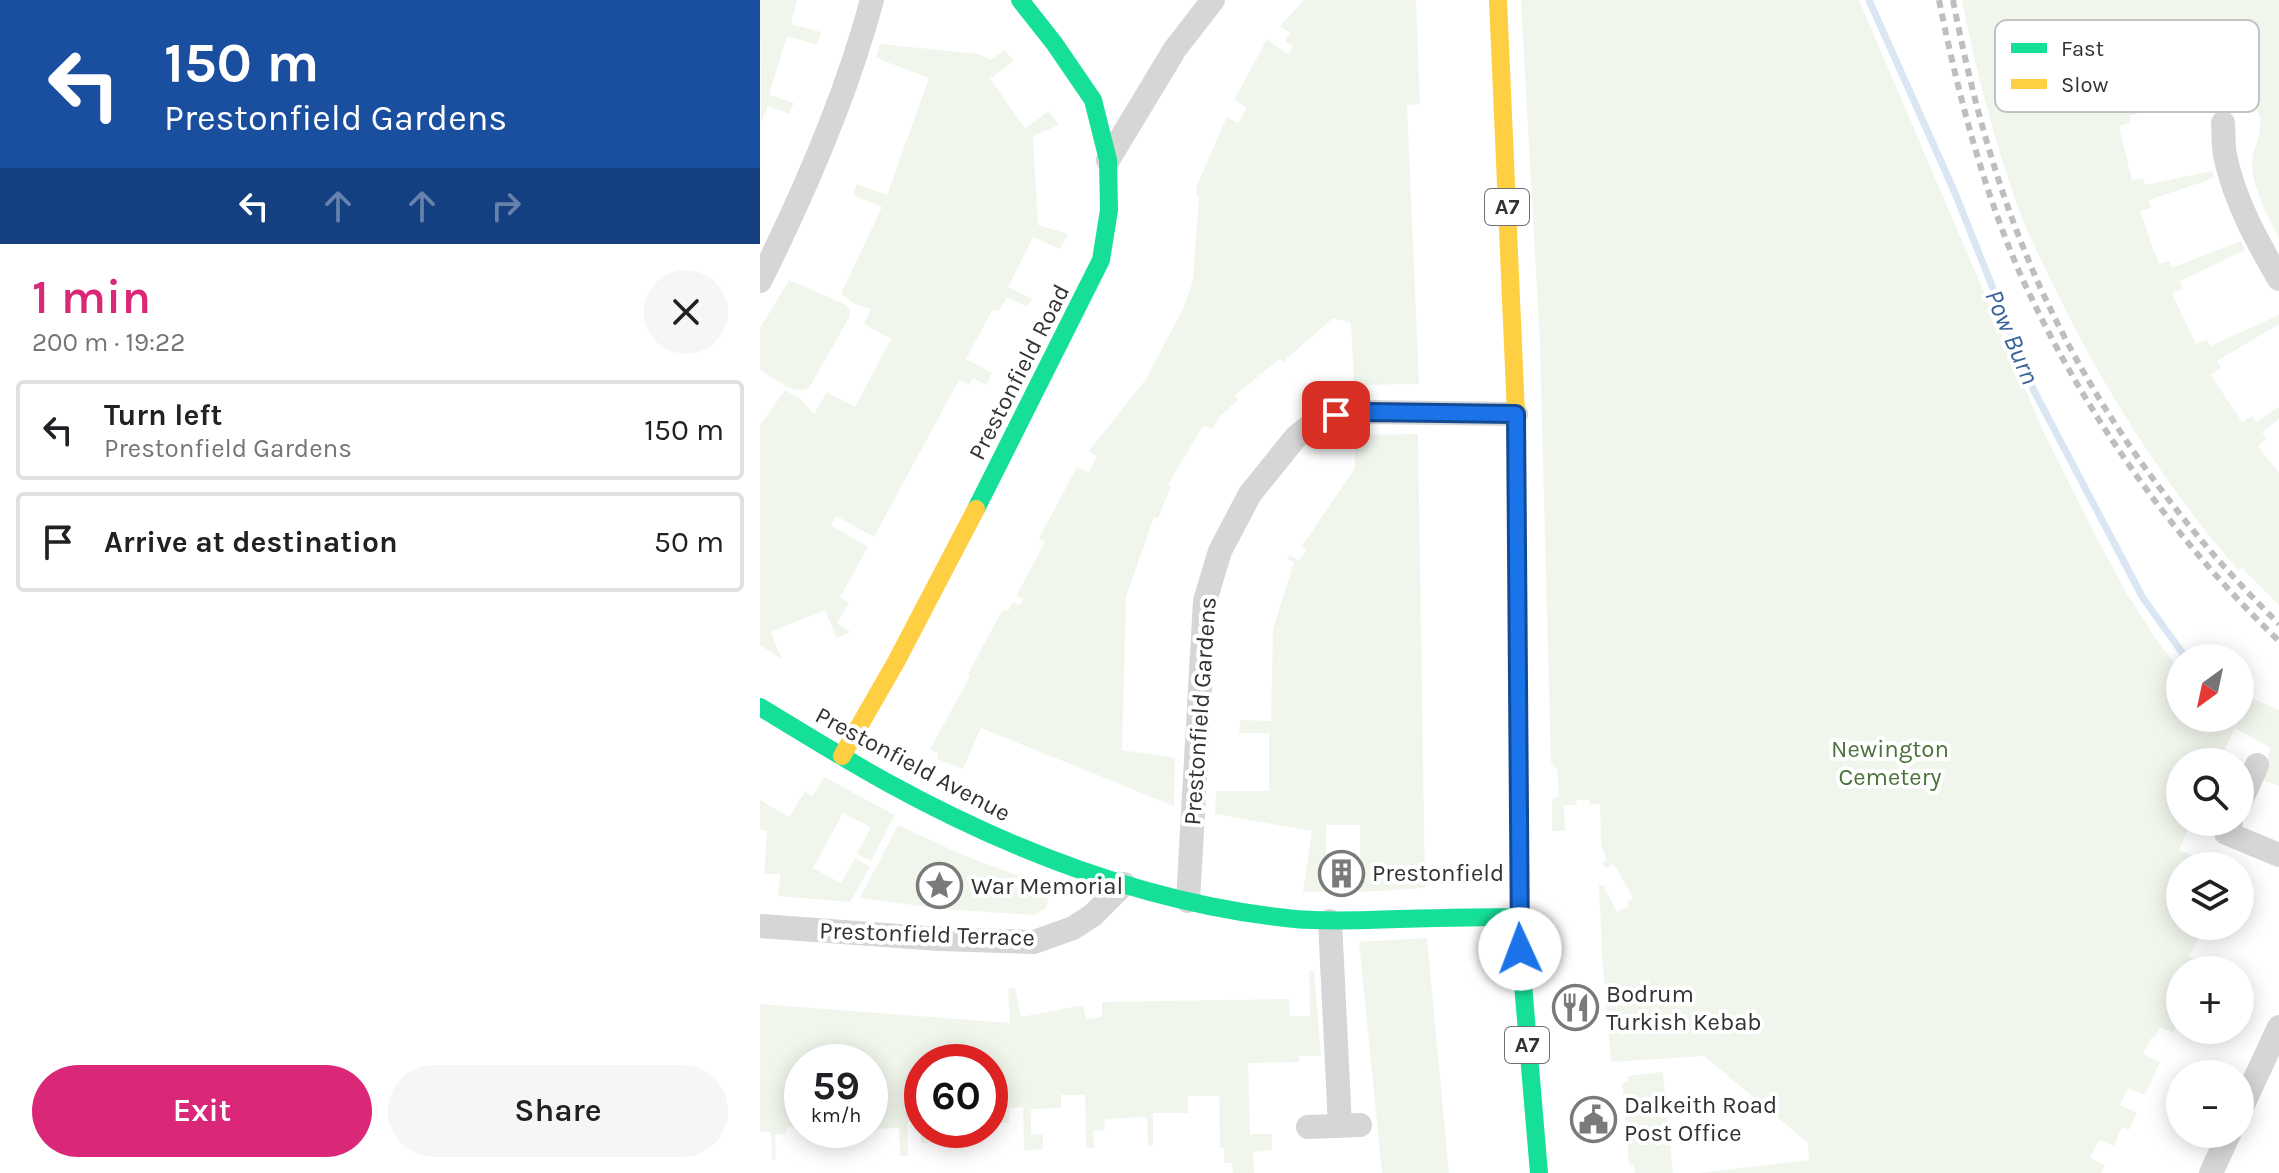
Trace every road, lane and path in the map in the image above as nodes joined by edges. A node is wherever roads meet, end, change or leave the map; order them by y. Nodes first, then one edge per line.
1 (872, 0) edge
2 (1020, 0) edge
3 (1213, 0) edge
4 (1498, 0) edge
5 (2223, 123) dead end
6 (1108, 160) junction
7 (2279, 279) edge
8 (760, 281) edge
9 (1516, 414) junction
10 (760, 707) edge
11 (842, 756) junction
12 (2257, 765) dead end
13 (2254, 772) edge
14 (2233, 836) edge
15 (2279, 855) edge
16 (1124, 884) junction
17 (1188, 901) junction
18 (1519, 917) junction
19 (1330, 921) junction
20 (760, 926) edge
21 (2279, 1027) edge
22 (2254, 1081) edge
23 (1308, 1127) dead end
24 (2223, 1148) edge
25 (1539, 1173) edge
26 (2211, 1173) edge

1 - 8 street
2 - 6 street, Prestonfield Road
3 - 6 street
4 - 9 street, A7
5 - 7 street
6 - 11 street, Prestonfield Road
9 - 17 street, Prestonfield Gardens
9 - 18 street, A7
10 - 11 street, Prestonfield Avenue
11 - 16 street, Prestonfield Avenue
12 - 13 street
14 - 15 street
16 - 17 street, Prestonfield Avenue
16 - 20 street, Prestonfield Terrace
17 - 19 street, Prestonfield Avenue
18 - 19 street, Prestonfield Avenue
18 - 25 street, A7
19 - 23 street
21 - 22 street
24 - 26 street

